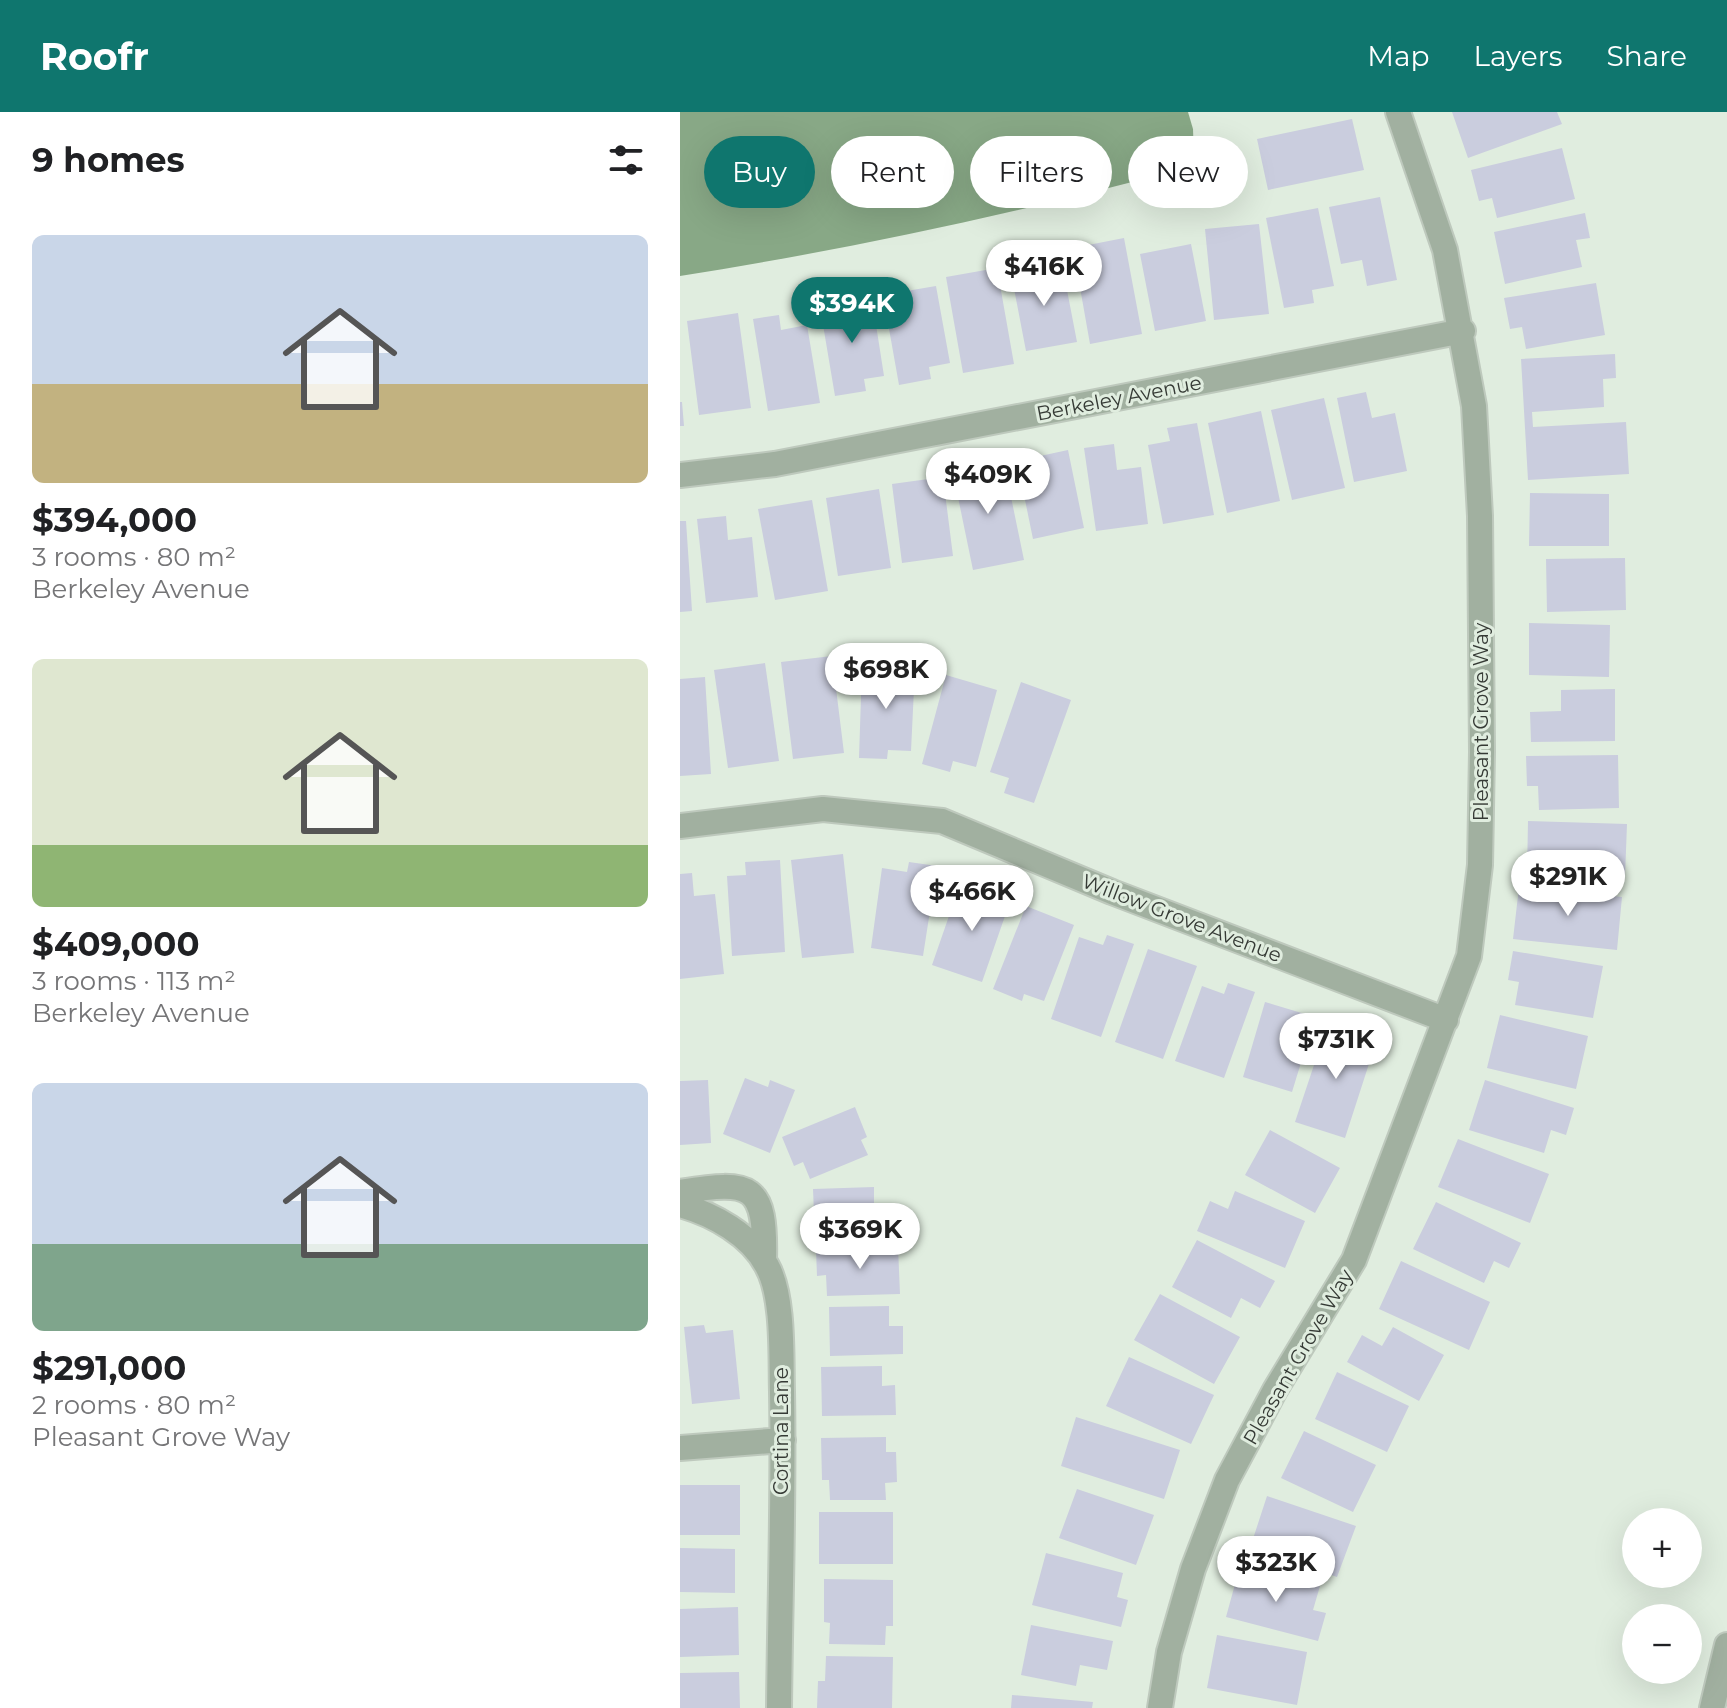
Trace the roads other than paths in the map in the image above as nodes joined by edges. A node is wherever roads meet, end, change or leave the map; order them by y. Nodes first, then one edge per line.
1 (1398, 112) edge
2 (1463, 331) junction
3 (680, 475) edge
4 (680, 826) edge
5 (1446, 1020) junction
6 (680, 1192) edge
7 (680, 1205) edge
8 (764, 1260) junction
9 (783, 1440) junction
10 (680, 1448) edge
11 (1727, 1645) edge
12 (779, 1708) edge
13 (1160, 1708) edge
14 (1712, 1708) edge

1 - 2 street, Pleasant Grove Way
2 - 3 street, Berkeley Avenue
2 - 5 street, Pleasant Grove Way
4 - 5 street, Willow Grove Avenue
5 - 13 street, Pleasant Grove Way
6 - 8 street, Cortina Lane
7 - 8 street
8 - 9 street, Cortina Lane
9 - 10 street
9 - 12 street, Cortina Lane
11 - 14 street

